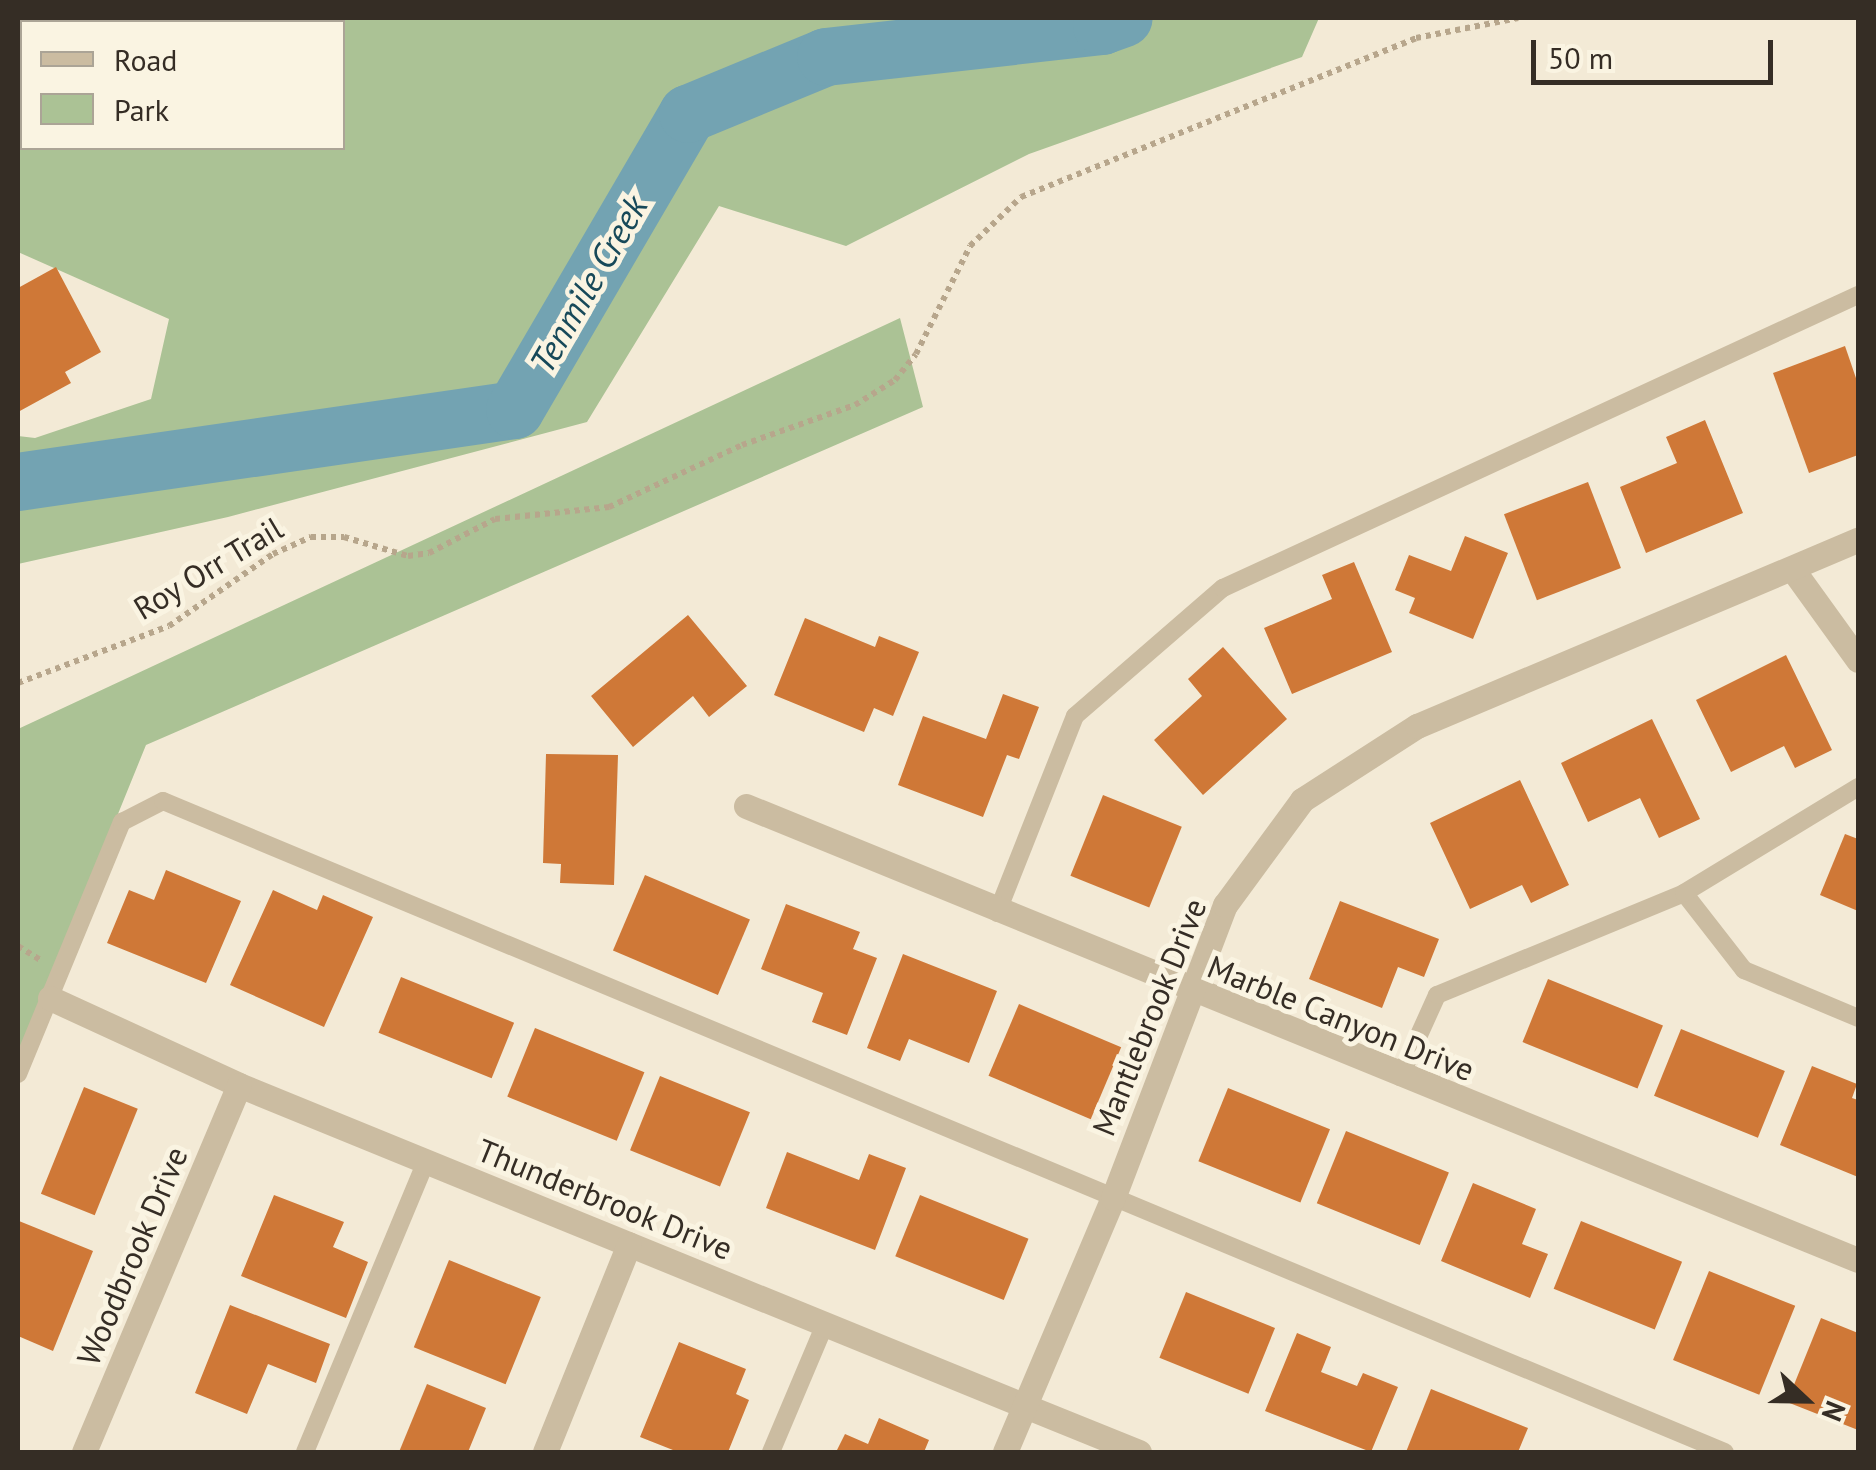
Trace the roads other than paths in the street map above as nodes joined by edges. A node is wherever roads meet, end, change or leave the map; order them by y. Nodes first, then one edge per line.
1 (1858, 296) edge
2 (1858, 540) edge
3 (1793, 570) junction
4 (1858, 660) edge
5 (1858, 787) edge
6 (746, 806) dead end
7 (1684, 893) junction
8 (997, 914) junction
9 (1190, 992) junction
10 (50, 998) junction
11 (1858, 1018) edge
12 (18, 1074) edge
13 (1400, 1076) junction
14 (239, 1085) junction
15 (426, 1161) junction
16 (1113, 1198) junction
17 (628, 1244) junction
18 (1858, 1260) edge
19 (826, 1324) junction
20 (1024, 1406) junction
21 (84, 1452) edge
22 (306, 1452) edge
23 (545, 1452) edge
24 (771, 1452) edge
25 (1005, 1452) edge
26 (1139, 1452) edge
27 (1725, 1452) edge

1 - 8 lane
2 - 3 street, Mantlebrook Drive
3 - 4 street
3 - 9 street, Mantlebrook Drive
5 - 7 lane
6 - 8 street, Marble Canyon Drive
7 - 11 lane
7 - 13 lane
8 - 9 street, Marble Canyon Drive
9 - 13 street, Marble Canyon Drive
9 - 16 street, Mantlebrook Drive
10 - 12 lane
10 - 14 street, Thunderbrook Drive
10 - 16 lane
13 - 18 street, Marble Canyon Drive
14 - 15 street, Thunderbrook Drive
14 - 21 street, Woodbrook Drive
15 - 17 street, Thunderbrook Drive
15 - 22 lane
16 - 20 street, Mantlebrook Drive
16 - 27 lane
17 - 19 street, Thunderbrook Drive
17 - 23 street
19 - 20 street, Thunderbrook Drive
19 - 24 lane
20 - 25 street, Mantlebrook Drive
20 - 26 street, Thunderbrook Drive

